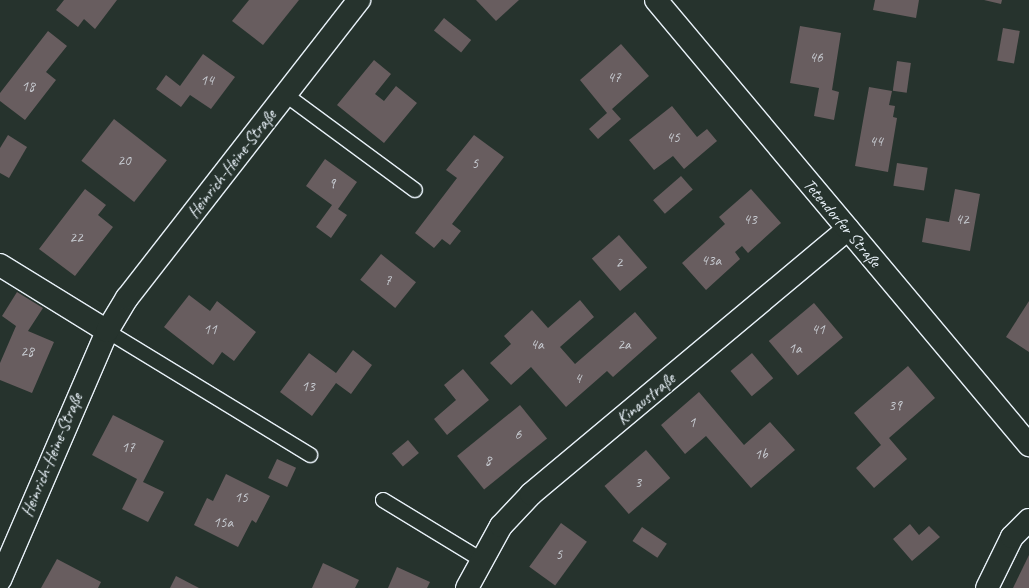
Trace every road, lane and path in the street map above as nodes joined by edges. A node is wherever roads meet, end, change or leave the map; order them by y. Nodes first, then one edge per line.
1 (359, 0) edge
2 (656, 0) edge
3 (286, 95) junction
4 (415, 190) dead end
5 (848, 229) junction
6 (0, 265) edge
7 (107, 331) junction
8 (1029, 445) edge
9 (310, 455) dead end
10 (383, 500) dead end
11 (1029, 520) edge
12 (480, 559) junction
13 (0, 580) edge
14 (467, 588) edge
15 (986, 588) edge

1 - 3 street, Heinrich-Heine-Straße
2 - 5 street, Tetendorfer Straße
3 - 4 lane
3 - 7 street, Heinrich-Heine-Straße
5 - 8 street, Tetendorfer Straße
5 - 12 street, Kinaustraße
6 - 7 street
7 - 9 lane
7 - 13 street, Heinrich-Heine-Straße
10 - 12 lane
11 - 15 street
12 - 14 street, Kinaustraße

